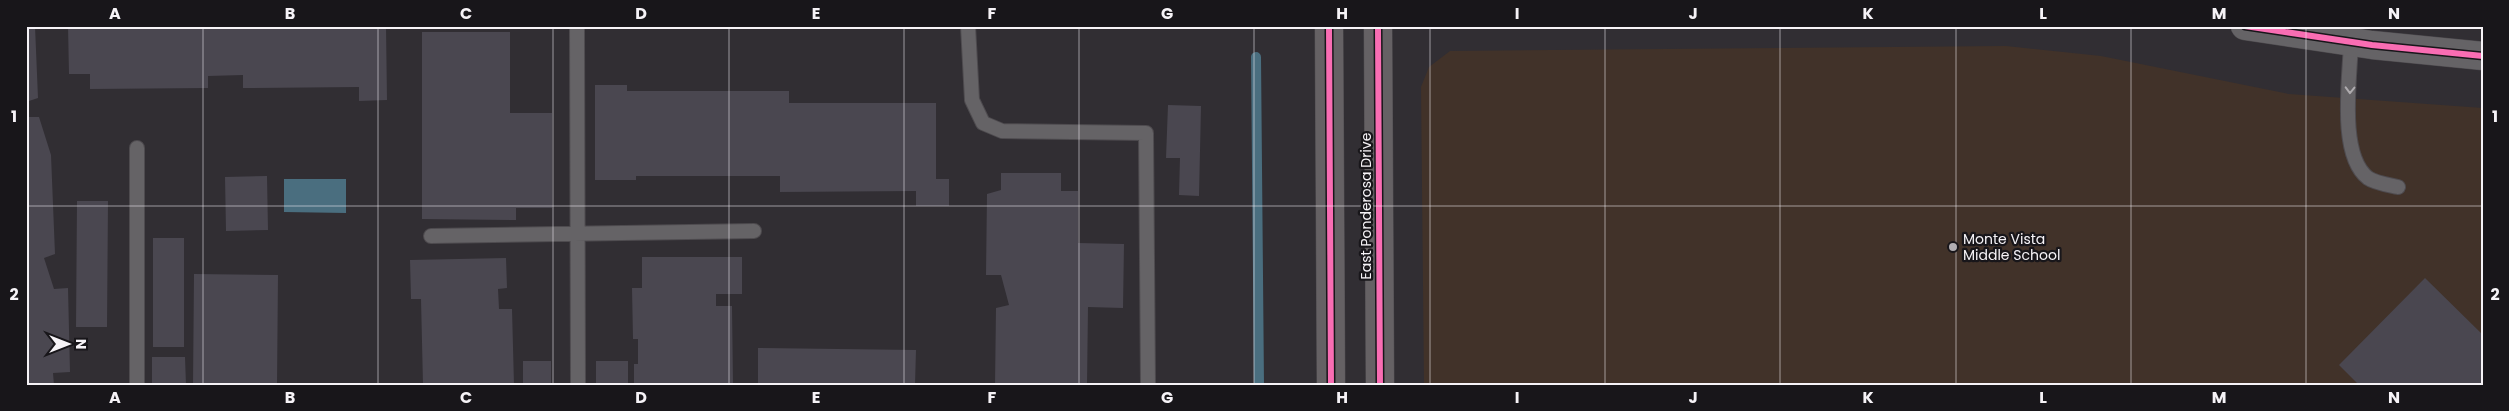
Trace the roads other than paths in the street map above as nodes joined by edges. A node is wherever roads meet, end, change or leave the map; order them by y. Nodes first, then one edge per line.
1 (577, 26) edge
2 (968, 26) edge
3 (1329, 26) edge
4 (1378, 26) edge
5 (2245, 26) edge
6 (2351, 42) junction
7 (2483, 56) edge
8 (137, 148) dead end
9 (2398, 187) dead end
10 (754, 232) dead end
11 (577, 233) junction
12 (432, 236) dead end
13 (137, 385) edge
14 (578, 385) edge
15 (1148, 385) edge
16 (1331, 385) edge
17 (1380, 385) edge

1 - 11 lane
2 - 15 lane
3 - 16 main road
4 - 17 main road, East Ponderosa Drive
5 - 6 street
6 - 7 street
6 -> 9 lane
8 - 13 lane
10 - 11 lane
11 - 12 lane
11 - 14 lane

